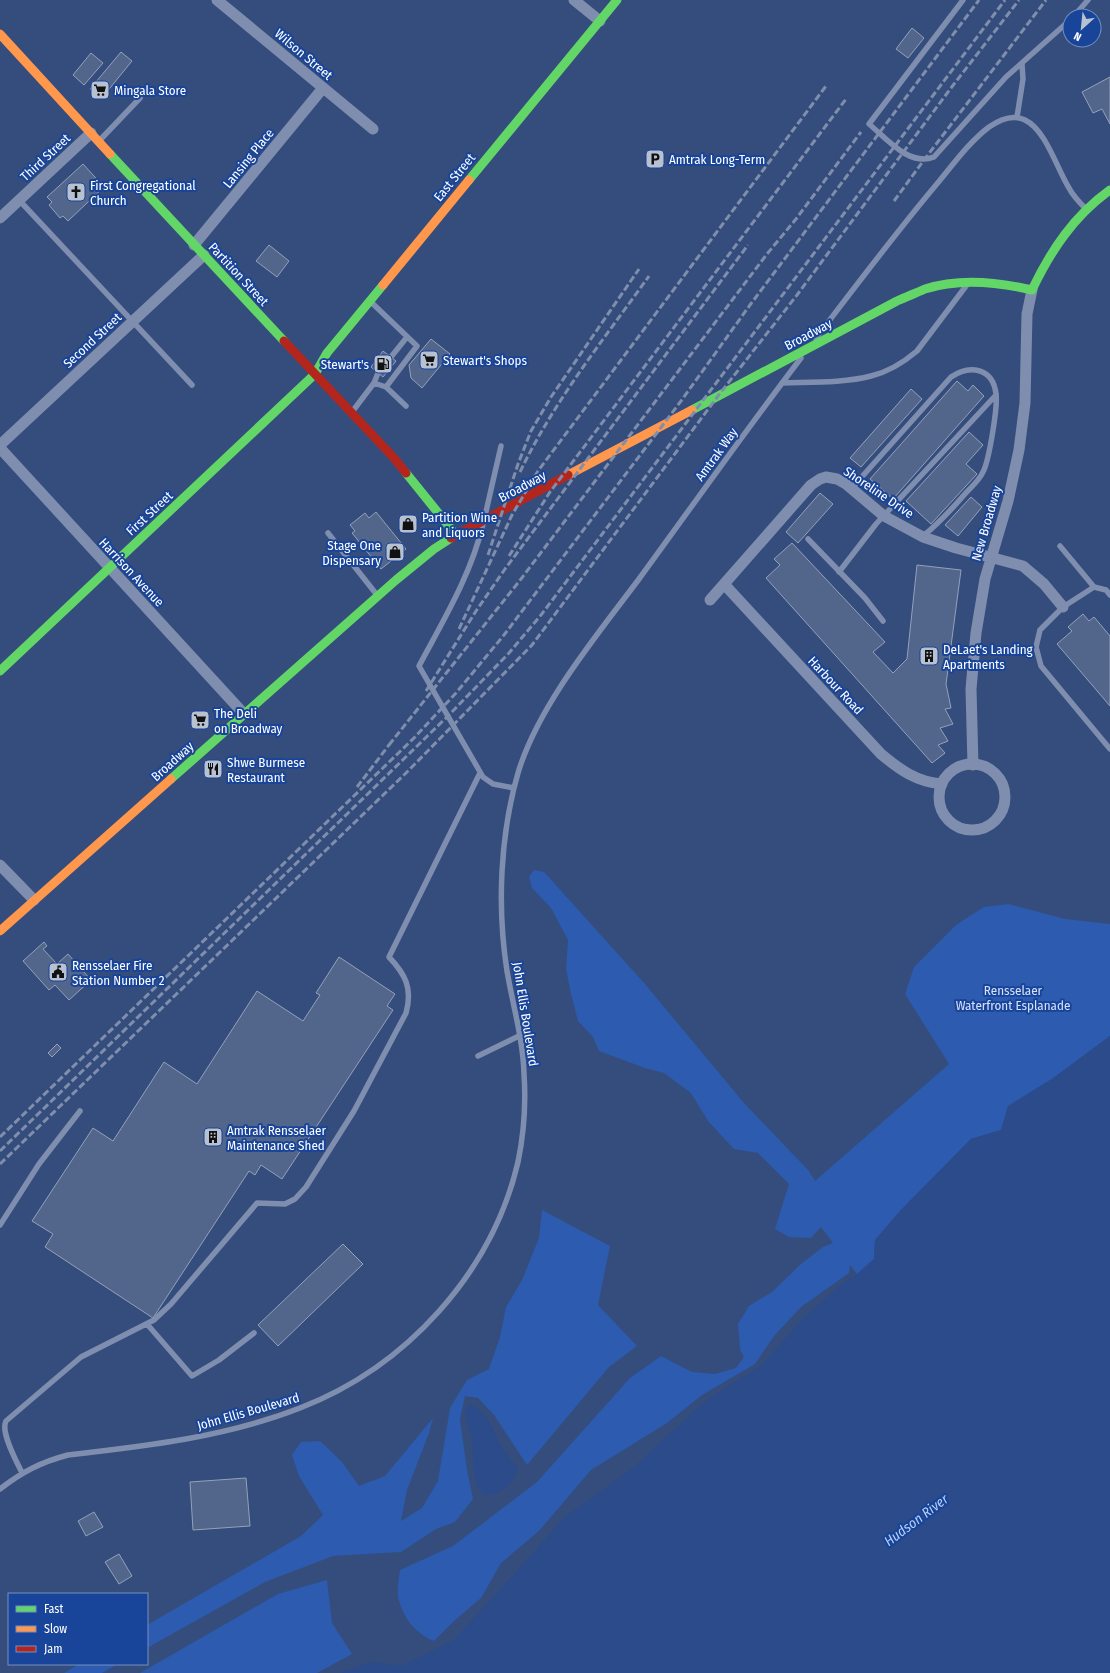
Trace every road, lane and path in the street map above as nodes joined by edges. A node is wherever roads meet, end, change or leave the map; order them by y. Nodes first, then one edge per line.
1 (574, 0) edge
2 (617, 0) edge
3 (963, 0) edge
4 (1088, 0) edge
5 (220, 1) edge
6 (1081, 8) edge
7 (600, 21) junction
8 (1062, 27) edge
9 (0, 34) edge
10 (1022, 64) junction
11 (323, 88) junction
12 (140, 98) dead end
13 (1017, 117) junction
14 (373, 129) dead end
15 (91, 133) junction
16 (99, 142) junction
17 (1110, 190) edge
18 (19, 200) junction
19 (1086, 209) junction
20 (0, 218) edge
21 (194, 245) junction
22 (204, 255) junction
23 (968, 283) junction
24 (1032, 290) junction
25 (370, 301) junction
26 (133, 322) junction
27 (407, 336) junction
28 (390, 357) dead end
29 (378, 373) dead end
30 (315, 374) junction
31 (374, 383) junction
32 (782, 383) junction
33 (192, 385) dead end
34 (386, 387) junction
35 (996, 395) junction
36 (406, 406) dead end
37 (352, 412) junction
38 (0, 445) edge
39 (501, 446) dead end
40 (0, 448) edge
41 (851, 489) junction
42 (884, 516) junction
43 (328, 533) dead end
44 (456, 536) junction
45 (923, 537) junction
46 (808, 539) dead end
47 (1060, 546) dead end
48 (991, 556) junction
49 (110, 568) junction
50 (839, 572) junction
51 (724, 584) junction
52 (1094, 587) junction
53 (1110, 595) edge
54 (378, 596) junction
55 (710, 600) dead end
56 (1063, 607) junction
57 (883, 621) dead end
58 (0, 671) edge
59 (244, 714) junction
60 (540, 724) joint
61 (1110, 749) edge
62 (972, 764) junction
63 (480, 773) junction
64 (942, 784) junction
65 (514, 788) junction
66 (0, 865) edge
67 (34, 900) junction
68 (0, 930) edge
69 (521, 1035) junction
70 (478, 1056) dead end
71 (80, 1111) dead end
72 (0, 1225) edge
73 (147, 1324) junction
74 (254, 1333) dead end
75 (22, 1474) junction
76 (0, 1489) edge

1 - 7 street
2 - 7 street, East Street
3 - 10 lane
4 - 6 lane
5 - 11 street, Wilson Street
7 - 25 street, East Street
8 - 10 lane
9 - 15 street, Partition Street
10 - 13 lane
11 - 14 street, Wilson Street
11 - 21 street, Lansing Place
12 - 16 lane
13 - 19 lane
13 - 32 lane, Amtrak Way
15 - 16 street, Partition Street
15 - 18 street, Third Street
16 - 21 street, Partition Street
17 - 19 street
18 - 20 street, Third Street
18 - 26 lane
19 - 24 street
21 - 22 street, Partition Street
22 - 26 street, Second Street
22 - 30 street, Partition Street
23 - 24 street, Broadway
23 - 32 lane
23 - 44 street, Broadway
24 - 48 street, New Broadway
25 - 27 lane
25 - 30 street, East Street
26 - 33 lane
26 - 38 street, Second Street
27 - 28 lane
27 - 34 lane
29 - 31 lane
30 - 37 street, Partition Street
30 - 49 street, First Street
31 - 34 lane
31 - 37 lane
32 - 60 lane, Amtrak Way
34 - 36 lane
35 - 41 lane
35 - 42 lane
35 - 45 lane
37 - 44 street, Partition Street
39 - 63 lane
40 - 49 street, Harrison Avenue
41 - 42 street, Shoreline Drive
41 - 51 street, Shoreline Drive
42 - 45 street, Shoreline Drive
42 - 50 lane
43 - 54 lane
44 - 54 street, Broadway
45 - 48 street, Shoreline Drive
46 - 50 lane
47 - 52 lane
48 - 56 street, Shoreline Drive
48 - 62 street, New Broadway
49 - 58 street, First Street
49 - 59 street, Harrison Avenue
50 - 57 lane
51 - 55 street, Shoreline Drive
51 - 64 street, Harbour Road
52 - 53 lane
52 - 56 lane
54 - 59 street, Broadway
56 - 61 lane
59 - 67 street, Broadway
60 - 65 lane, John Ellis Boulevard
62 - 64 street
62 - 64 street
63 - 65 lane
63 - 73 lane
65 - 69 lane, John Ellis Boulevard
66 - 67 street
67 - 68 street, Broadway
69 - 70 lane
69 - 75 lane, John Ellis Boulevard
71 - 72 lane
73 - 74 lane
73 - 75 lane
75 - 76 lane, John Ellis Boulevard

